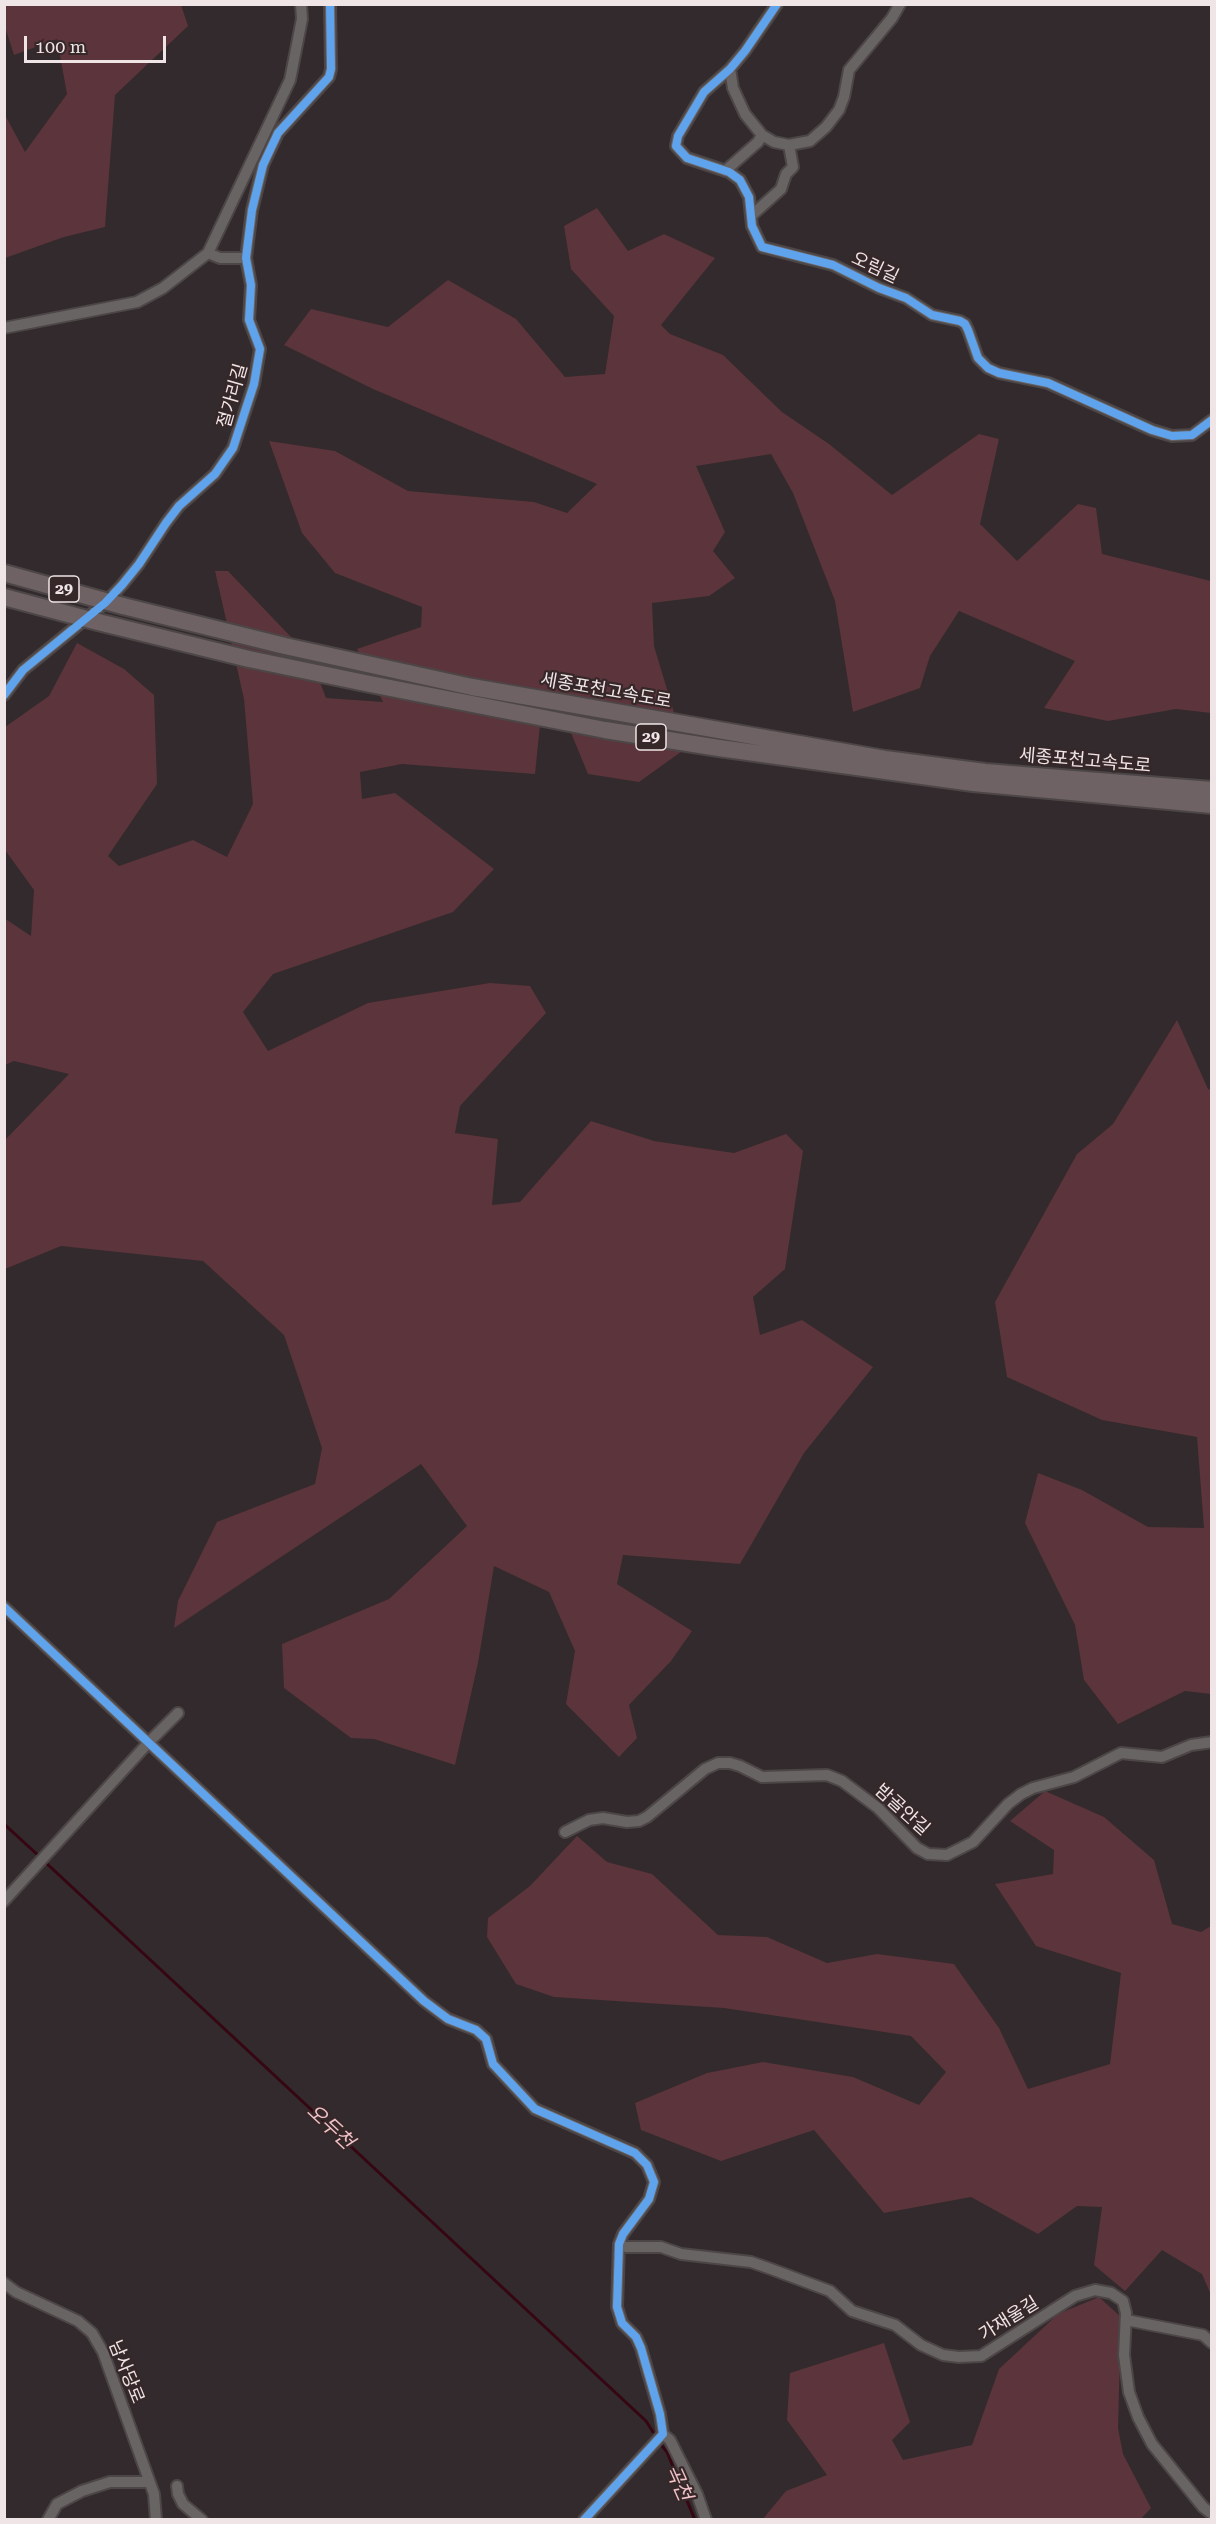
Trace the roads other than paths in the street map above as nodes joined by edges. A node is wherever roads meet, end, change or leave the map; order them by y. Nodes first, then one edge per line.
1 (301, 4) edge
2 (330, 4) edge
3 (777, 4) edge
4 (900, 4) edge
5 (730, 69) junction
6 (762, 135) junction
7 (789, 145) junction
8 (725, 171) junction
9 (751, 216) junction
10 (208, 253) junction
11 (246, 258) junction
12 (4, 328) edge
13 (1212, 420) edge
14 (4, 573) edge
15 (4, 597) edge
16 (4, 695) edge
17 (1212, 790) edge
18 (1212, 805) edge
19 (4, 1607) edge
20 (178, 1713) dead end
21 (148, 1742) junction
22 (1212, 1742) edge
23 (565, 1832) dead end
24 (4, 1901) edge
25 (619, 2244) junction
26 (4, 2283) edge
27 (1126, 2319) junction
28 (1212, 2343) edge
29 (663, 2434) junction
30 (149, 2482) junction
31 (177, 2486) dead end
32 (1212, 2514) edge
33 (48, 2520) edge
34 (156, 2520) edge
35 (202, 2520) edge
36 (584, 2520) edge
37 (706, 2520) edge

1 - 10 street
2 - 11 street, 절가리길
3 - 5 street, 오림길
4 - 7 street
5 - 6 street
5 - 8 street, 오림길
6 - 7 street
6 - 8 street
7 - 9 street
8 - 9 street, 오림길
9 - 13 street, 오림길
10 - 11 street
10 - 12 street
11 - 16 street, 절가리길
14 - 17 highway, 세종포천고속도로 / 29, bridge
15 - 18 highway, 세종포천고속도로 / 29, bridge
19 - 21 street
20 - 21 street
21 - 24 street
21 - 25 street
22 - 23 street, 밤골안길
25 - 27 street, 가재울길
25 - 29 street
26 - 30 street, 남사당로
27 - 28 street
27 - 32 street
29 - 36 street
29 - 37 street
30 - 33 street
30 - 34 street, 남사당로
31 - 35 street

